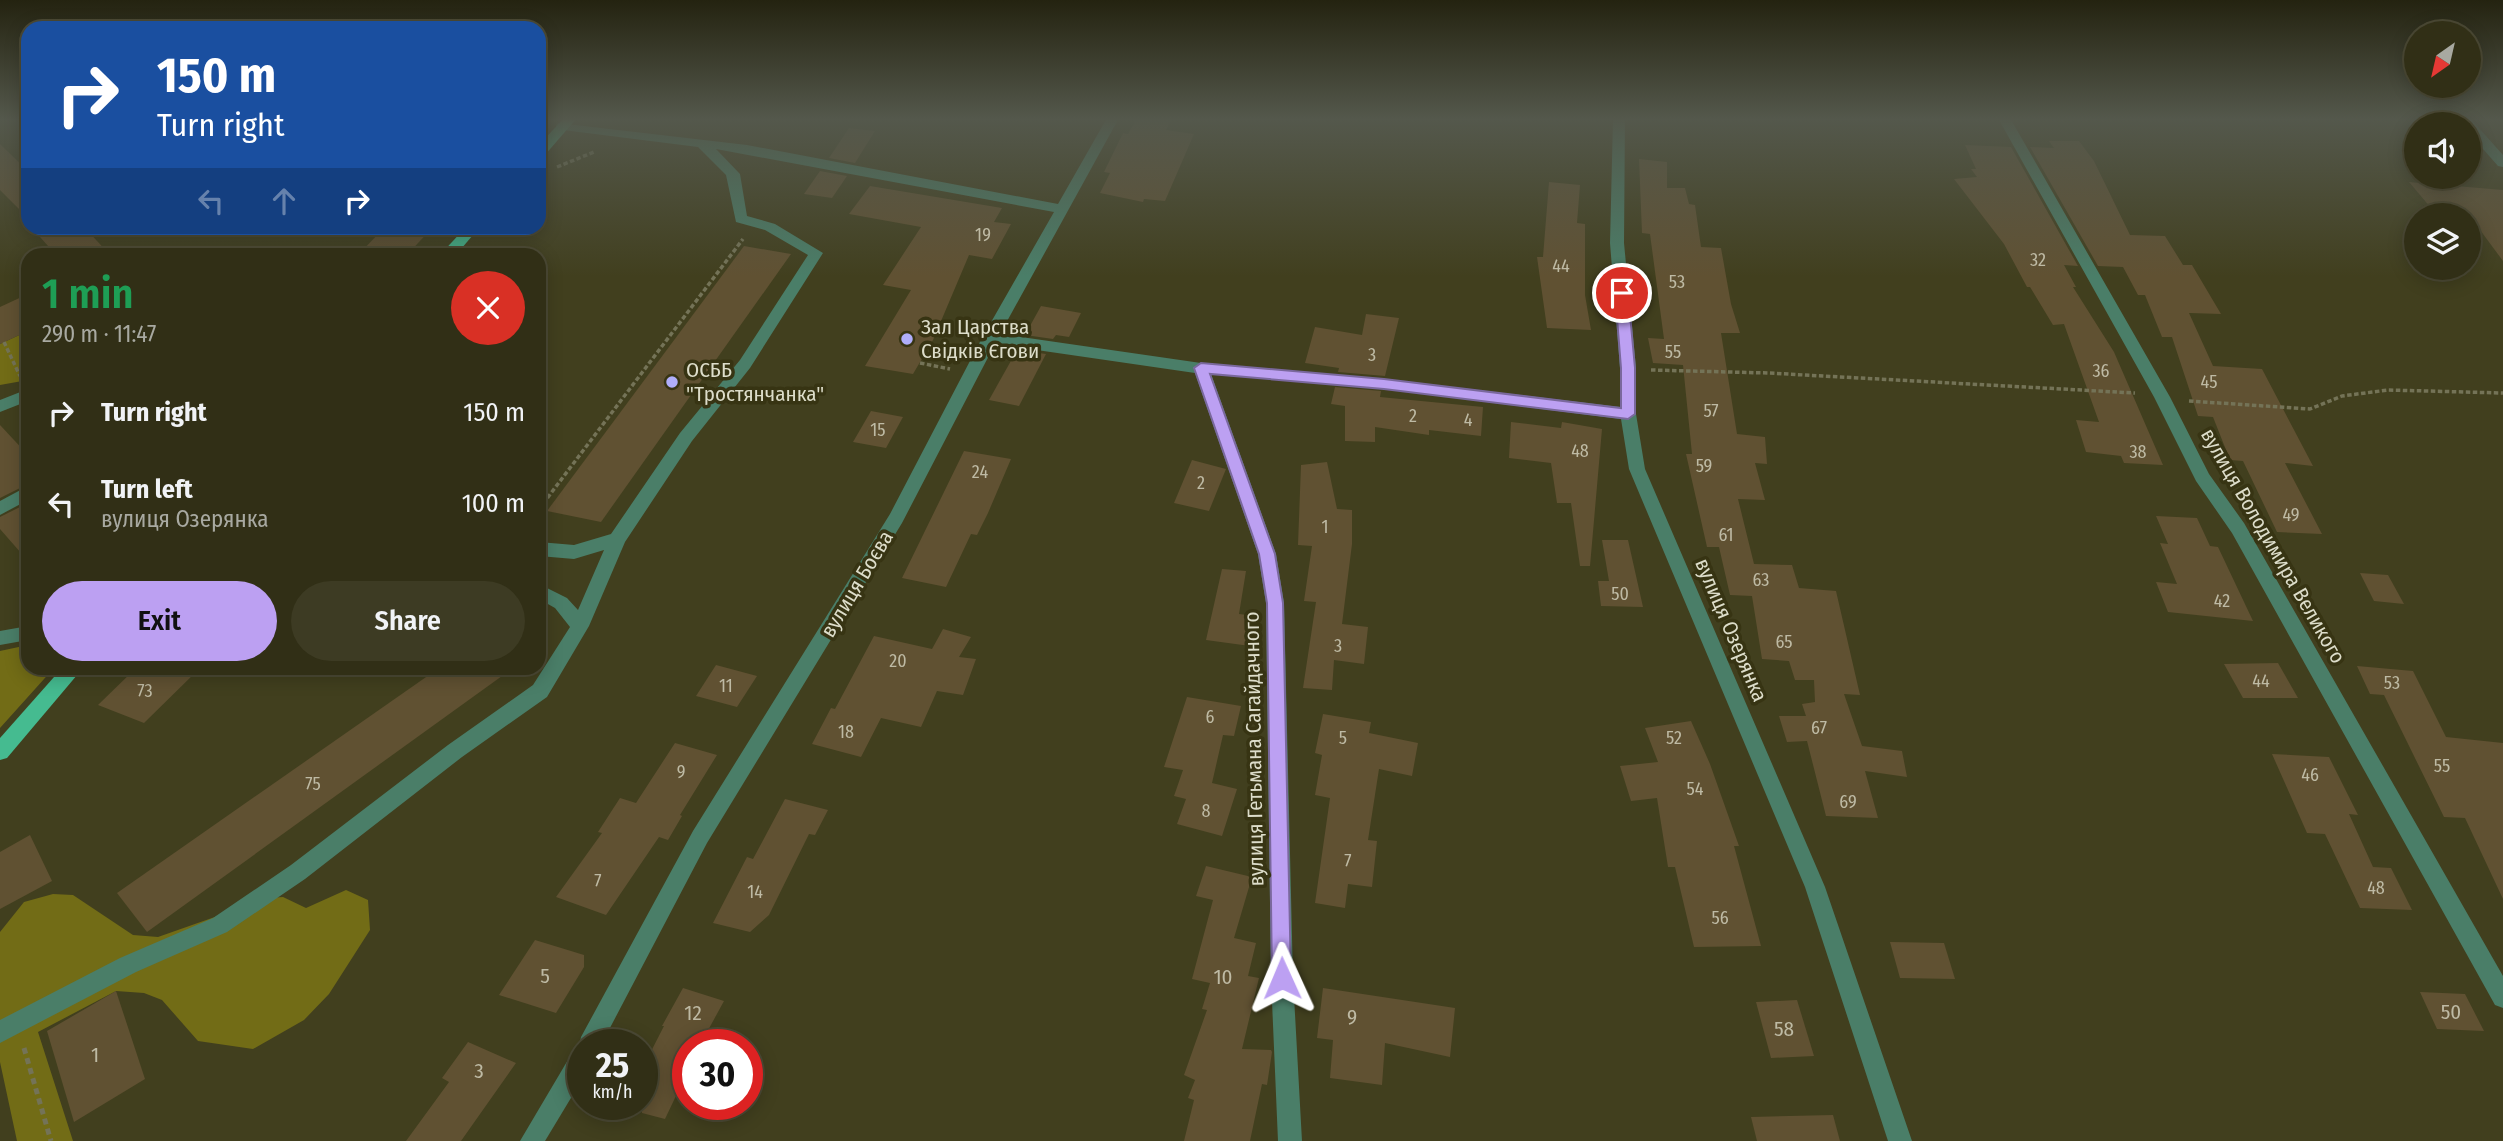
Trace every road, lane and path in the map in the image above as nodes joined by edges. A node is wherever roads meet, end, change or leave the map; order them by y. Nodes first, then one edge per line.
1 (730, 171) edge
2 (863, 171) edge
3 (1083, 171) edge
4 (1618, 171) edge
5 (2034, 171) edge
6 (1061, 209) junction
7 (741, 219) junction
8 (466, 235) edge
9 (453, 248) edge
10 (990, 338) junction
11 (4, 342) dead end
12 (1201, 368) junction
13 (1628, 368) junction
14 (21, 379) edge
15 (21, 391) edge
16 (2503, 393) edge
17 (2162, 397) junction
18 (0, 406) edge
19 (1628, 414) junction
20 (21, 496) edge
21 (546, 500) edge
22 (0, 509) edge
23 (617, 539) junction
24 (546, 550) edge
25 (546, 595) edge
26 (580, 626) junction
27 (21, 634) edge
28 (0, 638) edge
29 (68, 675) edge
30 (0, 752) edge
31 (2503, 997) edge
32 (8, 1028) edge
33 (598, 1029) edge
34 (567, 1083) edge
35 (51, 1141) edge
36 (532, 1141) edge
37 (1290, 1141) edge
38 (1900, 1141) edge

1 - 7 street
2 - 6 street
3 - 6 street, вулиця Боєва
4 - 13 street, вулиця Озерянка
5 - 17 street, вулиця Володимира Великого
6 - 10 street, вулиця Боєва
7 - 21 path
7 - 23 street
8 - 9 main road
10 - 12 street
10 - 33 street, вулиця Боєва
11 - 14 path
12 - 19 street
12 - 37 street, вулиця Гетьмана Сагайдачного
13 - 17 path
13 - 19 street, вулиця Озерянка
15 - 18 street
16 - 17 path
17 - 31 street, вулиця Володимира Великого
19 - 38 street, вулиця Озерянка
20 - 22 street
23 - 24 street
23 - 26 street
25 - 26 street
26 - 32 street
27 - 28 street
29 - 30 main road
32 - 35 path
34 - 36 street

